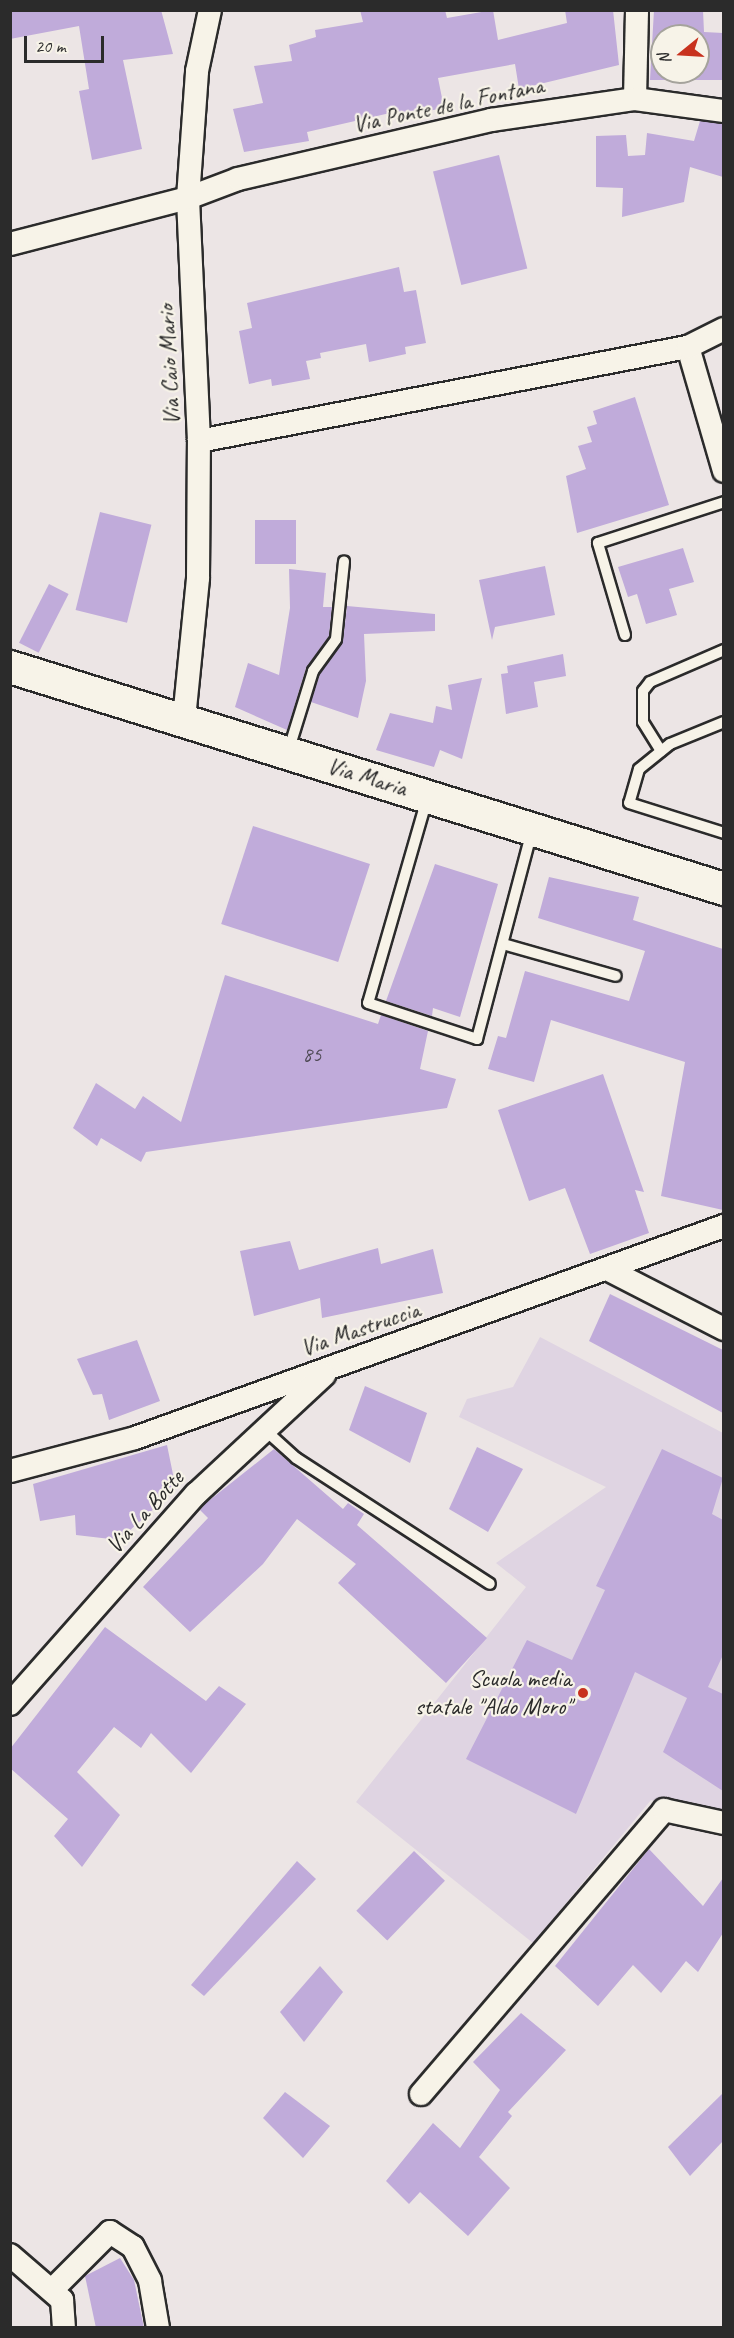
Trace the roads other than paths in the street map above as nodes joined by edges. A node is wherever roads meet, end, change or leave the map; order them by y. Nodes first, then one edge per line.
1 (210, 10) edge
2 (637, 10) edge
3 (635, 99) junction
4 (723, 111) edge
5 (188, 198) junction
6 (10, 244) edge
7 (723, 329) edge
8 (688, 347) junction
9 (199, 441) junction
10 (723, 471) edge
11 (723, 502) edge
12 (344, 561) dead end
13 (625, 635) dead end
14 (723, 650) edge
15 (10, 667) edge
16 (184, 719) junction
17 (723, 722) edge
18 (661, 751) junction
19 (287, 752) junction
20 (428, 796) junction
21 (533, 829) junction
22 (723, 833) edge
23 (723, 889) edge
24 (503, 944) junction
25 (616, 976) dead end
26 (723, 1226) edge
27 (609, 1270) junction
28 (723, 1329) edge
29 (332, 1368) junction
30 (265, 1430) junction
31 (10, 1471) edge
32 (490, 1584) dead end
33 (10, 1704) edge
34 (723, 1823) edge
35 (421, 2094) dead end
36 (10, 2255) edge
37 (52, 2290) junction
38 (64, 2328) edge
39 (158, 2328) edge

1 - 5 street, Via Caio Mario
2 - 3 street
3 - 4 street, Via Ponte de la Fontana
3 - 5 street, Via Ponte de la Fontana
5 - 6 street, Via Ponte de la Fontana
5 - 9 street, Via Caio Mario
7 - 8 street
8 - 9 street
8 - 10 street
9 - 16 street, Via Caio Mario
11 - 13 lane
12 - 19 lane
14 - 18 lane
15 - 16 street, Via Maria
16 - 19 street, Via Maria
17 - 18 lane
18 - 22 lane
19 - 20 street, Via Maria
20 - 21 street, Via Maria
20 - 24 lane
21 - 23 street, Via Maria
21 - 24 lane
24 - 25 lane
26 - 27 street, Via Mastruccia
27 - 28 street
27 - 29 street, Via Mastruccia
29 - 30 street, Via La Botte
29 - 31 street, Via Mastruccia
30 - 32 lane
30 - 33 street, Via La Botte
34 - 35 street
36 - 37 street
37 - 38 street
37 - 39 street

